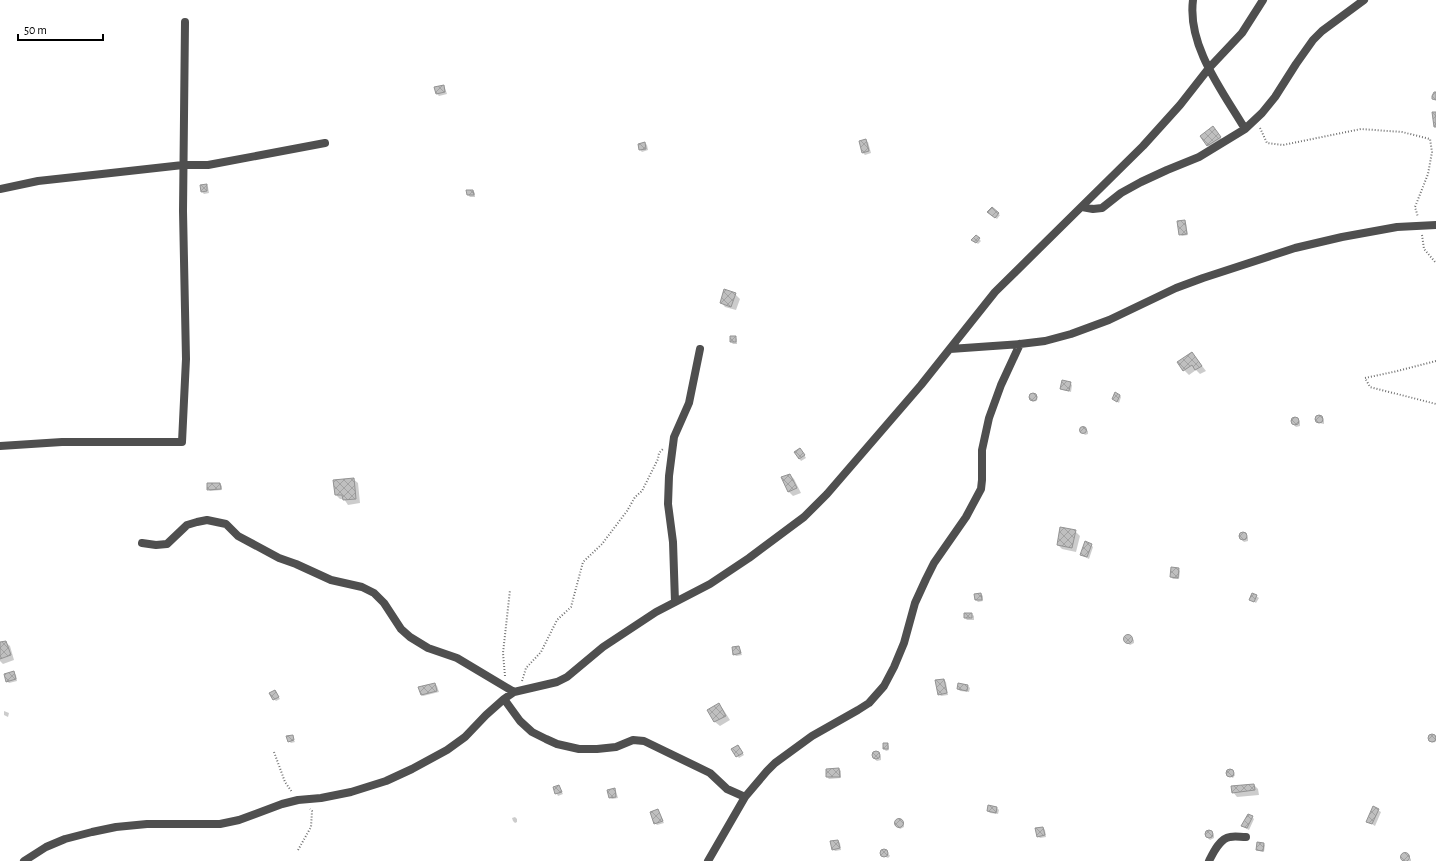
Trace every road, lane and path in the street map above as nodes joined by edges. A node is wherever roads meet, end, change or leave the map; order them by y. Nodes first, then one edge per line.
1 (1193, 0) edge
2 (1263, 0) edge
3 (1364, 0) edge
4 (185, 22) dead end
5 (1209, 68) junction
6 (1255, 119) junction
7 (1245, 129) junction
8 (325, 144) dead end
9 (183, 165) junction
10 (0, 189) edge
11 (1082, 207) junction
12 (1420, 225) junction
13 (1436, 225) edge
14 (1436, 263) edge
15 (1020, 344) junction
16 (950, 348) junction
17 (700, 349) dead end
18 (1436, 361) edge
19 (1436, 404) edge
20 (674, 437) junction
21 (0, 446) edge
22 (142, 543) dead end
23 (510, 590) dead end
24 (675, 602) junction
25 (505, 685) junction
26 (514, 692) junction
27 (504, 699) junction
28 (745, 797) junction
29 (1246, 837) dead end
30 (24, 861) edge
31 (708, 861) edge
32 (1209, 861) edge

1 - 5 street
2 - 5 street
3 - 6 street
4 - 9 street
5 - 7 street
5 - 11 street
6 - 7 street
6 - 12 path
7 - 11 street
8 - 9 street
9 - 10 street
9 - 21 street
11 - 16 street
12 - 13 street
12 - 14 path
12 - 15 street
15 - 16 street
15 - 28 street
16 - 24 street
17 - 20 street
18 - 19 path
20 - 24 street
20 - 26 path
22 - 25 street
23 - 25 path
24 - 26 street
25 - 26 street
26 - 27 street
27 - 28 street
27 - 30 street
28 - 31 street
29 - 32 street

